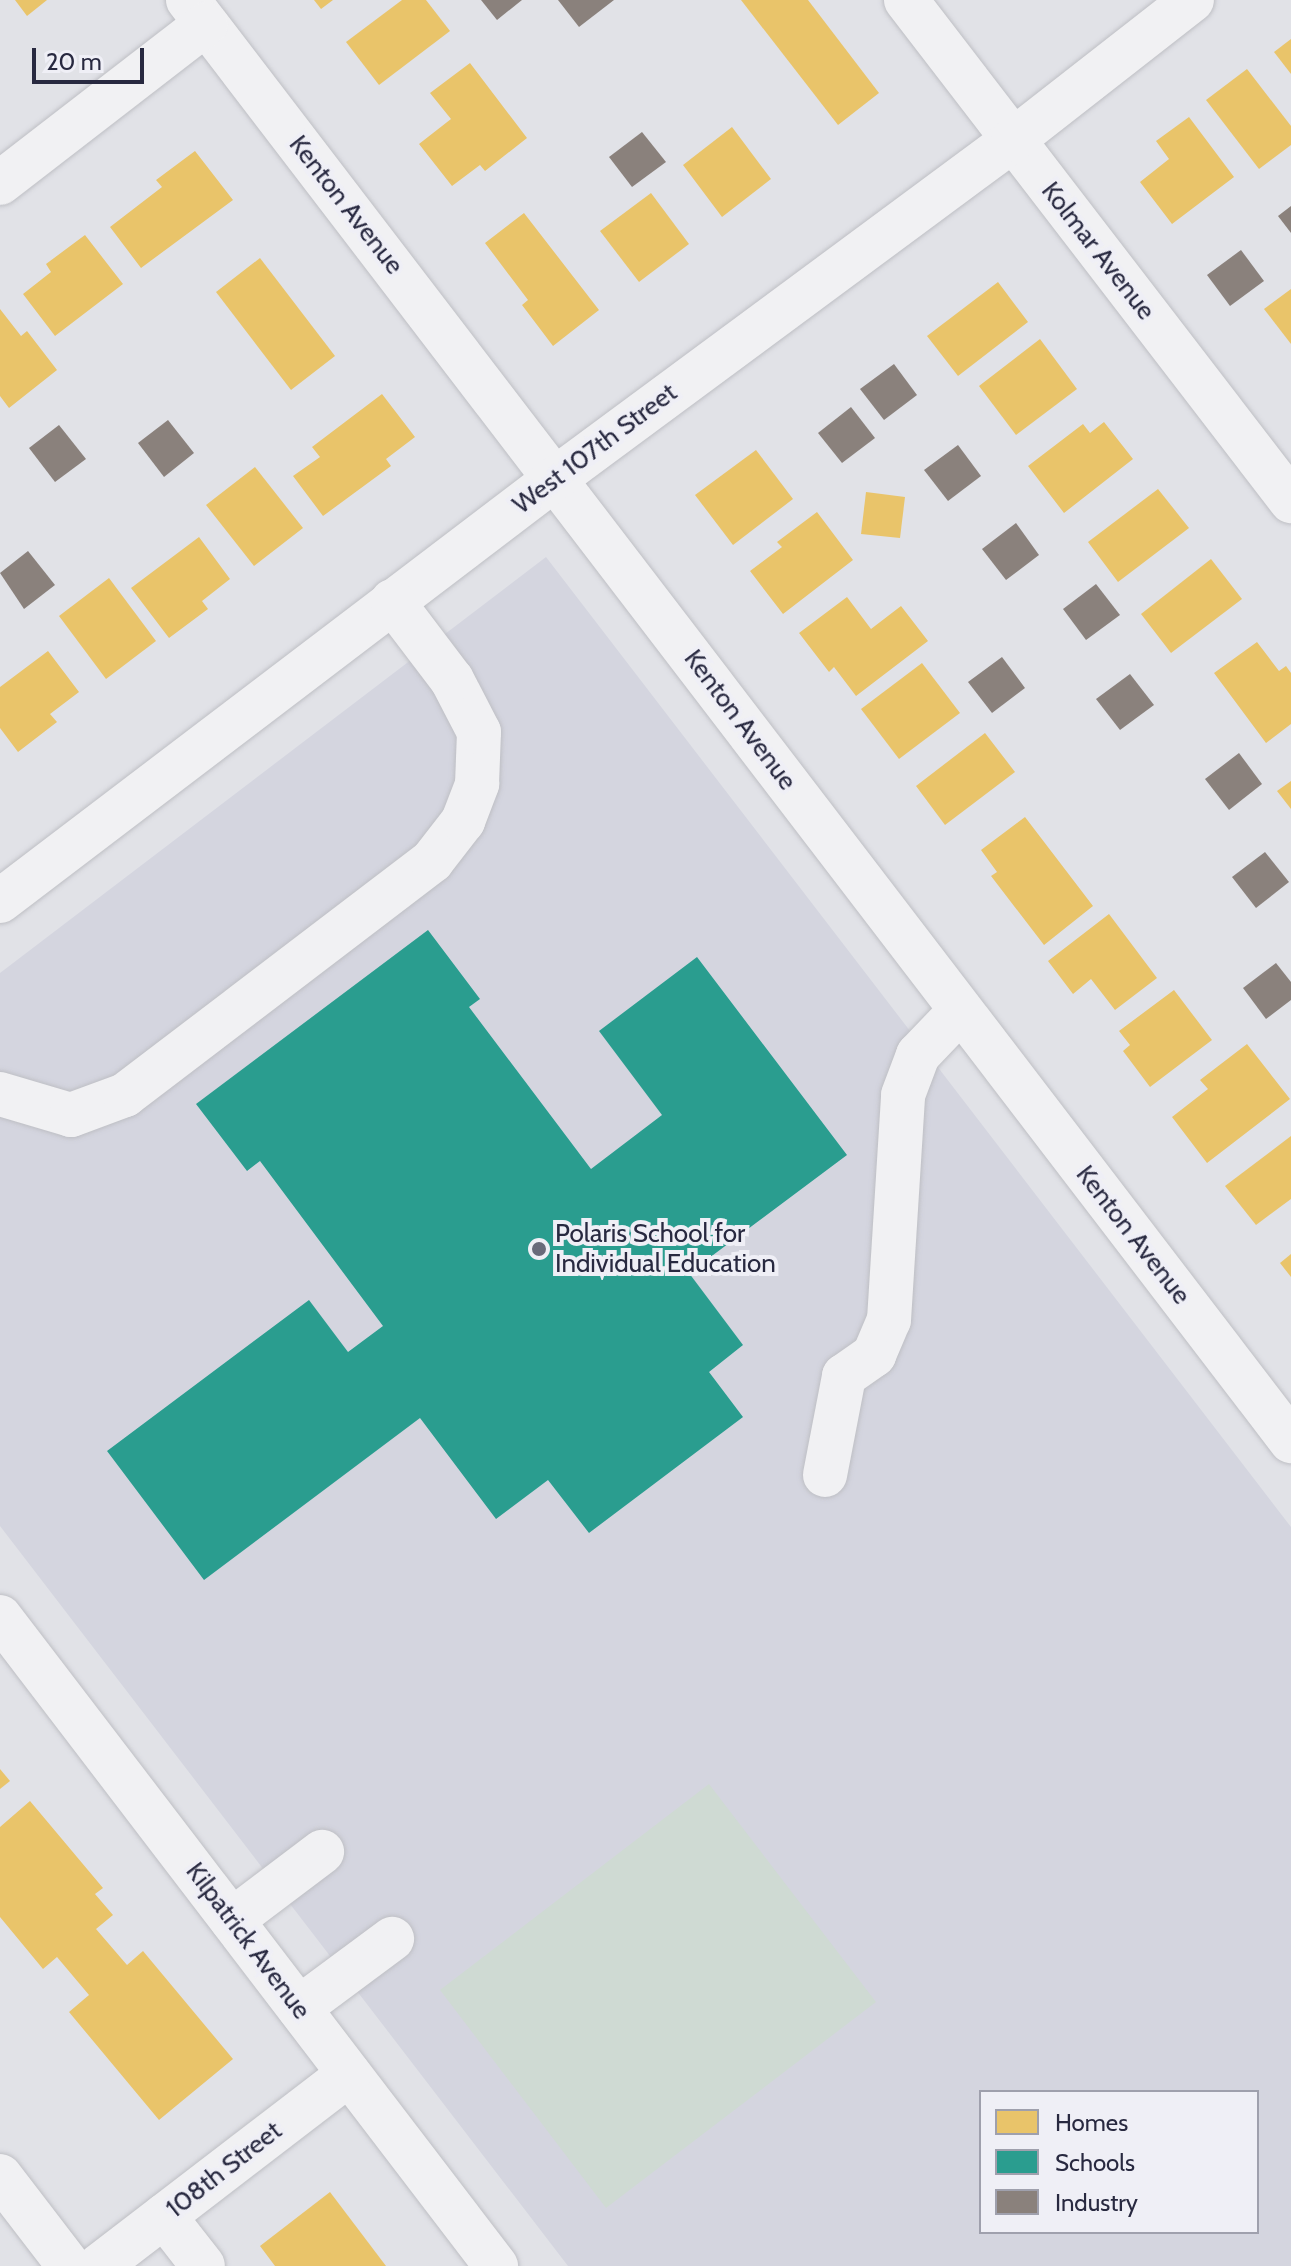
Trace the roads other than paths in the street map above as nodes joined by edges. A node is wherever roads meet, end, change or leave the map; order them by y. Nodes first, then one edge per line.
1 (906, 0) edge
2 (1192, 0) edge
3 (197, 12) edge
4 (1013, 140) junction
5 (0, 183) edge
6 (556, 478) junction
7 (1291, 501) edge
8 (392, 601) junction
9 (0, 901) edge
10 (960, 1011) junction
11 (0, 1094) edge
12 (1291, 1441) edge
13 (825, 1475) dead end
14 (0, 1617) edge
15 (322, 1852) dead end
16 (232, 1920) junction
17 (392, 1939) dead end
18 (299, 2008) junction
19 (349, 2074) junction
20 (0, 2176) edge
21 (164, 2216) junction
22 (69, 2266) edge
23 (99, 2266) edge
24 (203, 2266) edge
25 (496, 2266) edge

1 - 4 street, Kolmar Avenue
2 - 4 street, West 107th Street
3 - 5 street
3 - 6 street, Kenton Avenue
4 - 6 street, West 107th Street
4 - 7 street, Kolmar Avenue
6 - 8 street, West 107th Street
6 - 10 street, Kenton Avenue
8 - 9 street, West 107th Street
8 - 11 street
10 - 12 street, Kenton Avenue
10 - 13 street
14 - 16 street, Kilpatrick Avenue
15 - 16 street
16 - 18 street, Kilpatrick Avenue
17 - 18 street
18 - 19 street, Kilpatrick Avenue
19 - 21 street, 108th Street
19 - 25 street, Kilpatrick Avenue
20 - 22 street
21 - 23 street, 108th Street
21 - 24 street

